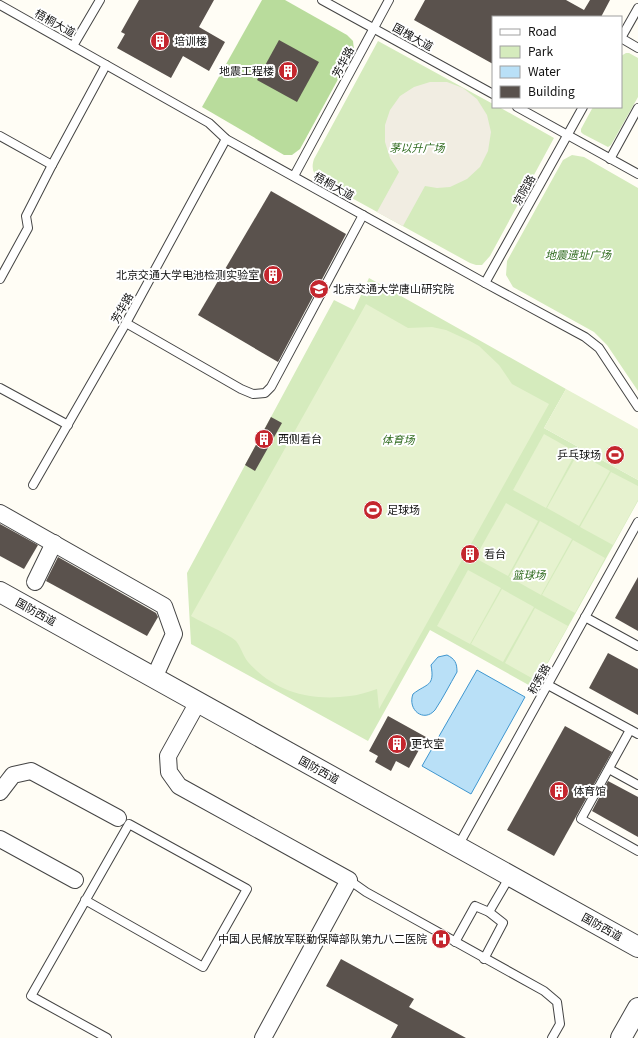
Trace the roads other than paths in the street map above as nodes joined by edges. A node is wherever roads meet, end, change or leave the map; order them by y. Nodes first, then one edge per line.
1 (100, 0) edge
2 (322, 0) edge
3 (389, 0) edge
4 (0, 5) edge
5 (638, 8) edge
6 (374, 28) junction
7 (622, 36) edge
8 (622, 39) edge
9 (74, 46) junction
10 (638, 48) edge
11 (106, 65) junction
12 (492, 93) edge
13 (519, 108) edge
14 (582, 108) edge
15 (638, 108) edge
16 (567, 135) junction
17 (0, 136) edge
18 (226, 139) junction
19 (610, 158) junction
20 (52, 165) junction
21 (638, 174) edge
22 (294, 176) junction
23 (363, 215) junction
24 (0, 279) edge
25 (485, 283) junction
26 (126, 323) junction
27 (0, 388) edge
28 (638, 407) edge
29 (68, 425) junction
30 (33, 485) dead end
31 (0, 513) edge
32 (638, 522) edge
33 (54, 543) junction
34 (35, 582) dead end
35 (0, 592) edge
36 (585, 617) junction
37 (638, 646) edge
38 (154, 678) junction
39 (548, 685) junction
40 (198, 702) junction
41 (634, 732) edge
42 (609, 769) junction
43 (638, 785) edge
44 (0, 792) edge
45 (118, 818) dead end
46 (0, 839) edge
47 (458, 847) junction
48 (638, 850) edge
49 (510, 876) junction
50 (75, 880) dead end
51 (349, 880) junction
52 (85, 900) junction
53 (489, 912) junction
54 (455, 942) junction
55 (638, 947) edge
56 (484, 958) junction
57 (638, 1008) edge
58 (107, 1038) edge
59 (263, 1038) edge
60 (552, 1038) edge
61 (621, 1038) edge

1 - 9 lane
2 - 6 lane, 国槐大道
3 - 6 lane, 芳华路
4 - 9 lane, 梧桐大道
5 - 7 lane
6 - 12 lane, 国槐大道
6 - 22 lane, 芳华路
8 - 10 lane
9 - 11 lane, 梧桐大道
11 - 18 lane, 梧桐大道
11 - 20 lane
13 - 16 lane
14 - 16 lane, 京院路
15 - 19 lane
16 - 19 lane
16 - 25 lane, 京院路
17 - 20 lane
18 - 22 lane, 梧桐大道
18 - 26 lane, 芳华路
19 - 21 lane
20 - 24 lane
22 - 23 lane, 梧桐大道
23 - 25 lane, 梧桐大道
23 - 26 lane
25 - 28 lane, 梧桐大道
26 - 29 lane, 芳华路
27 - 29 lane
29 - 30 lane, 芳华路
31 - 33 street
32 - 36 lane, 积秀路
33 - 34 street
33 - 38 street
35 - 38 street, 国防西道
36 - 37 lane
36 - 39 lane, 积秀路
38 - 40 street, 国防西道
39 - 41 lane
39 - 47 lane, 积秀路
40 - 47 street, 国防西道
40 - 51 street
41 - 42 lane
42 - 43 lane
42 - 48 lane
44 - 45 street
46 - 50 street
47 - 49 street, 国防西道
49 - 53 lane
49 - 55 street, 国防西道
51 - 54 lane
51 - 59 street
52 - 52 lane
52 - 58 lane
53 - 54 lane
53 - 56 lane
54 - 56 lane
56 - 60 lane
57 - 61 street

